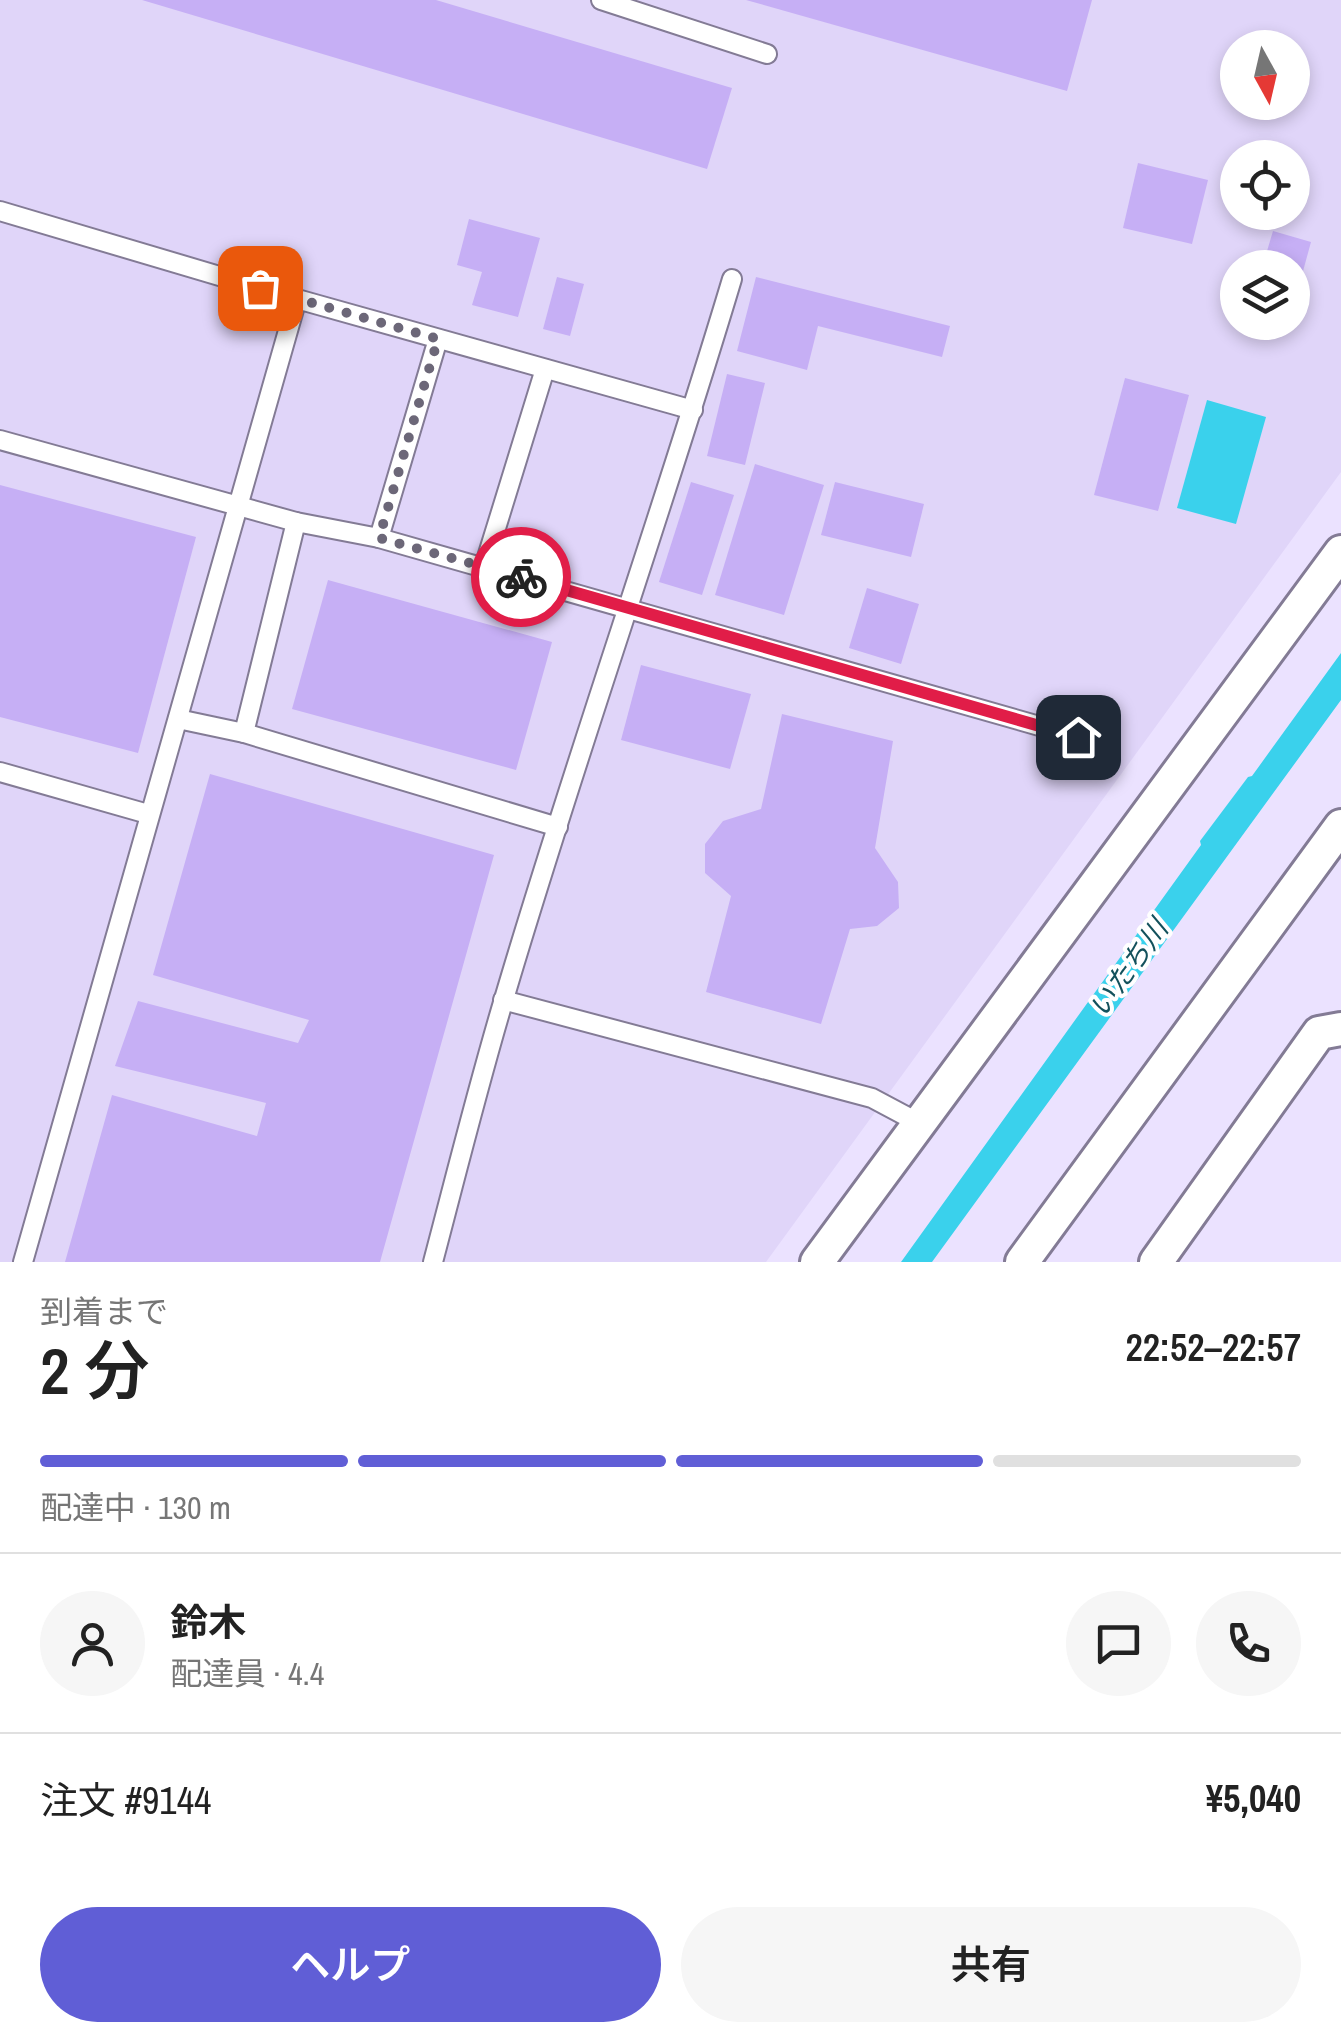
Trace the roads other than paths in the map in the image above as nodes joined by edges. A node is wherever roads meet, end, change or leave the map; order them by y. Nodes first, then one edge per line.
1 (601, 0) edge
2 (767, 54) dead end
3 (0, 211) edge
4 (732, 279) dead end
5 (297, 299) junction
6 (438, 339) junction
7 (545, 369) junction
8 (692, 410) junction
9 (0, 440) edge
10 (237, 505) junction
11 (296, 522) junction
12 (379, 538) junction
13 (1341, 552) edge
14 (484, 567) junction
15 (626, 608) junction
16 (178, 718) junction
17 (244, 733) junction
18 (1078, 737) dead end
19 (0, 772) edge
20 (148, 814) junction
21 (1341, 826) edge
22 (558, 828) junction
23 (503, 1000) junction
24 (1341, 1029) edge
25 (919, 1123) junction
26 (23, 1262) edge
27 (432, 1262) edge
28 (816, 1262) edge
29 (1022, 1262) edge
30 (1156, 1262) edge

1 - 2 lane
3 - 5 lane
4 - 8 lane
5 - 6 lane
5 - 10 lane
6 - 7 lane
6 - 12 lane
7 - 8 lane
7 - 14 lane
8 - 15 lane
9 - 10 lane
10 - 11 lane
10 - 16 lane
11 - 12 lane
11 - 17 lane
12 - 14 lane
13 - 25 street
14 - 15 lane
15 - 18 lane
15 - 22 lane
16 - 17 lane
16 - 20 lane
17 - 22 lane
19 - 20 lane
20 - 26 lane
21 - 29 street
22 - 23 lane
23 - 25 lane
23 - 27 lane
24 - 30 street
25 - 28 street

